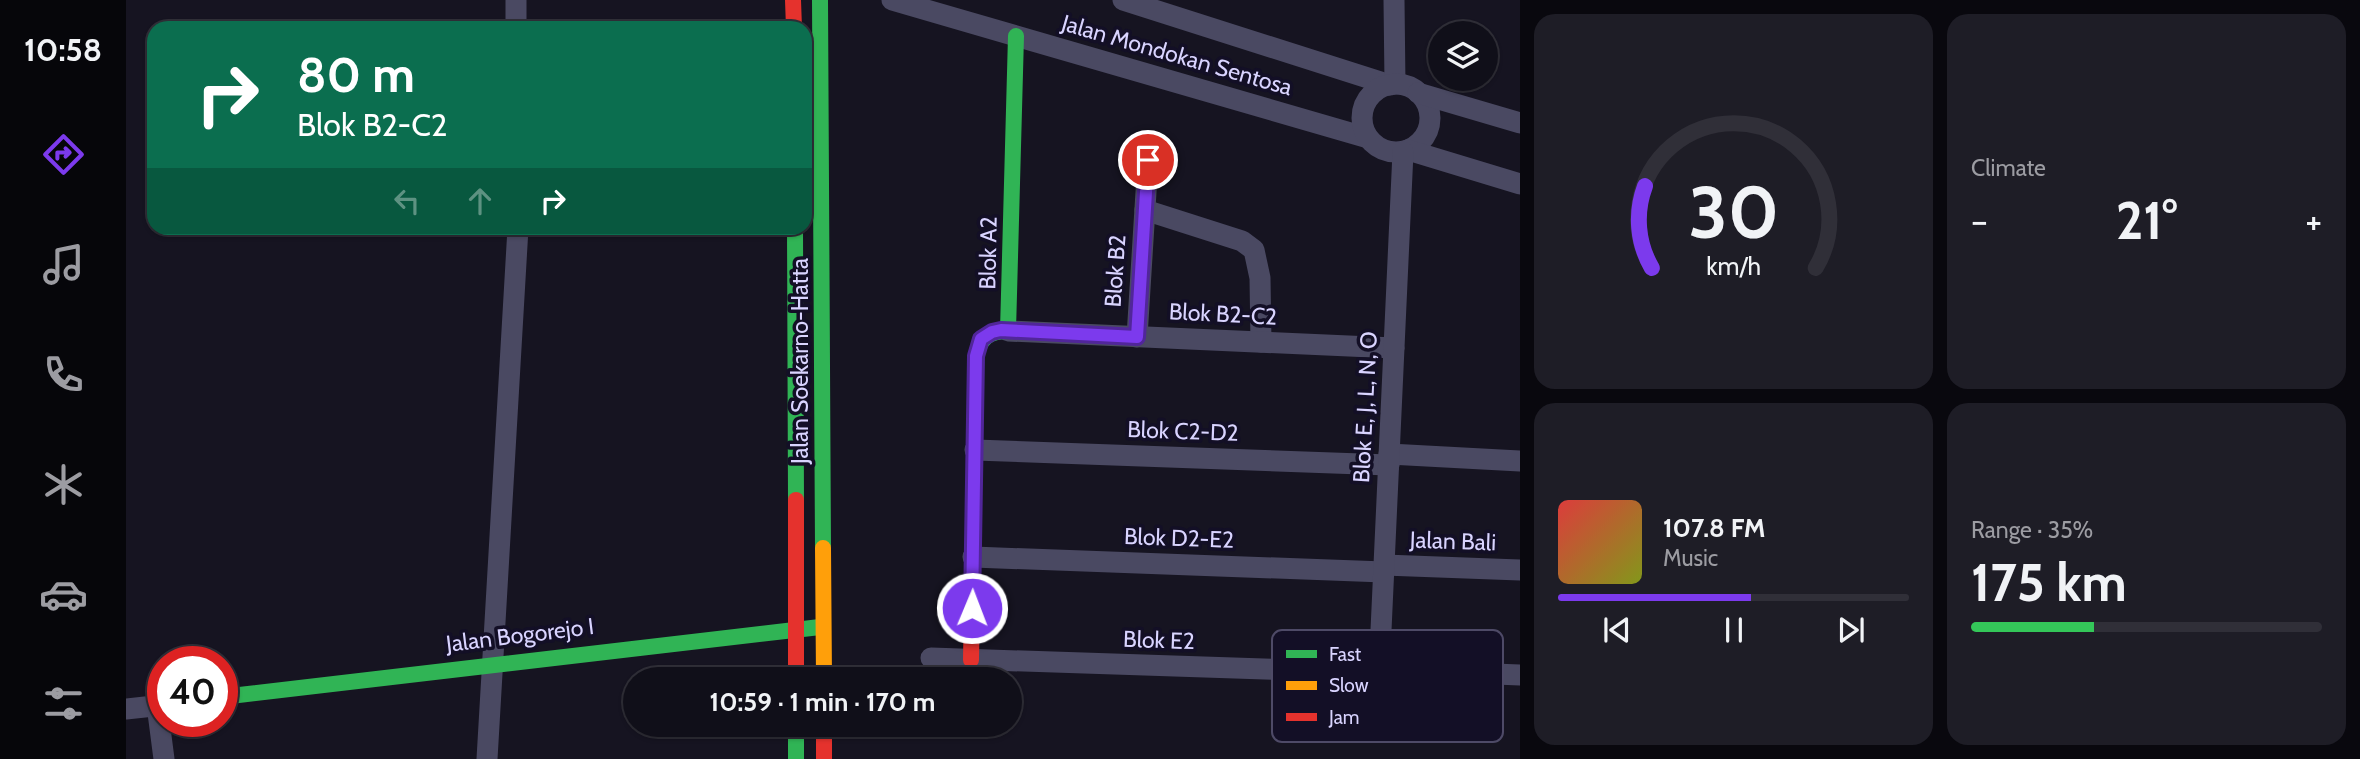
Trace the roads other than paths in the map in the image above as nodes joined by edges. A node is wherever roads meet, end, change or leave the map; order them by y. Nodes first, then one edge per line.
1 (516, 0) edge
2 (793, 0) edge
3 (820, 0) edge
4 (892, 0) edge
5 (1123, 0) edge
6 (1394, 0) edge
7 (516, 21) edge
8 (794, 21) edge
9 (1016, 36) junction
10 (1393, 84) junction
11 (1418, 93) junction
12 (1520, 123) edge
13 (1368, 138) junction
14 (1406, 151) junction
15 (1148, 160) dead end
16 (1520, 184) edge
17 (1145, 209) junction
18 (517, 235) edge
19 (794, 235) edge
20 (1008, 331) junction
21 (1137, 337) junction
22 (1261, 342) junction
23 (1394, 348) junction
24 (975, 450) junction
25 (1389, 459) junction
26 (1520, 460) edge
27 (973, 557) junction
28 (1384, 568) junction
29 (1520, 570) edge
30 (825, 627) junction
31 (797, 630) junction
32 (1381, 630) edge
33 (931, 658) dead end
34 (971, 660) junction
35 (493, 664) junction
36 (796, 667) edge
37 (824, 667) edge
38 (1272, 669) edge
39 (238, 695) edge
40 (147, 707) edge
41 (126, 709) edge
42 (162, 737) edge
43 (796, 737) edge
44 (824, 737) edge
45 (164, 759) edge
46 (487, 759) edge
47 (796, 759) edge
48 (824, 759) edge

1 - 7 street
2 - 8 main road
3 - 30 main road, Jalan Soekarno-Hatta
4 - 9 street, Jalan Mondokan Sentosa
5 - 10 street, Jalan Mondokan Sentosa
6 - 10 street
9 - 13 street, Jalan Mondokan Sentosa
9 - 20 main road, Blok A2
10 - 11 street
10 - 13 street
11 - 12 street
11 - 14 street
13 - 14 street
14 - 16 street
14 - 23 street, Blok E, J, L, N, O
15 - 17 street, Blok B2
17 - 21 street, Blok B2
17 - 22 street, Blok B2
18 - 35 street
19 - 31 main road, Jalan Soekarno-Hatta
20 - 21 street, Blok B2-C2
20 - 24 main road
21 - 22 street, Blok B2-C2
22 - 23 street, Blok B2-C2
23 - 25 street, Blok E, J, L, N, O
24 - 25 street, Blok C2-D2
24 - 27 main road
25 - 26 street, Blok C2-D2
25 - 28 street, Blok E, J, L, N, O
27 - 28 street, Blok D2-E2
27 - 34 main road
28 - 29 street, Jalan Bali
28 - 32 street, Blok E, J, L, N, O
30 - 31 main road, Jalan Bogorejo I
30 - 37 main road, Jalan Soekarno-Hatta
31 - 35 main road, Jalan Bogorejo I
31 - 36 main road, Jalan Soekarno-Hatta
33 - 34 street, Blok E2
34 - 38 street, Blok E2
35 - 39 main road, Jalan Bogorejo I
35 - 46 street
40 - 41 street
42 - 45 street
43 - 47 main road
44 - 48 main road

